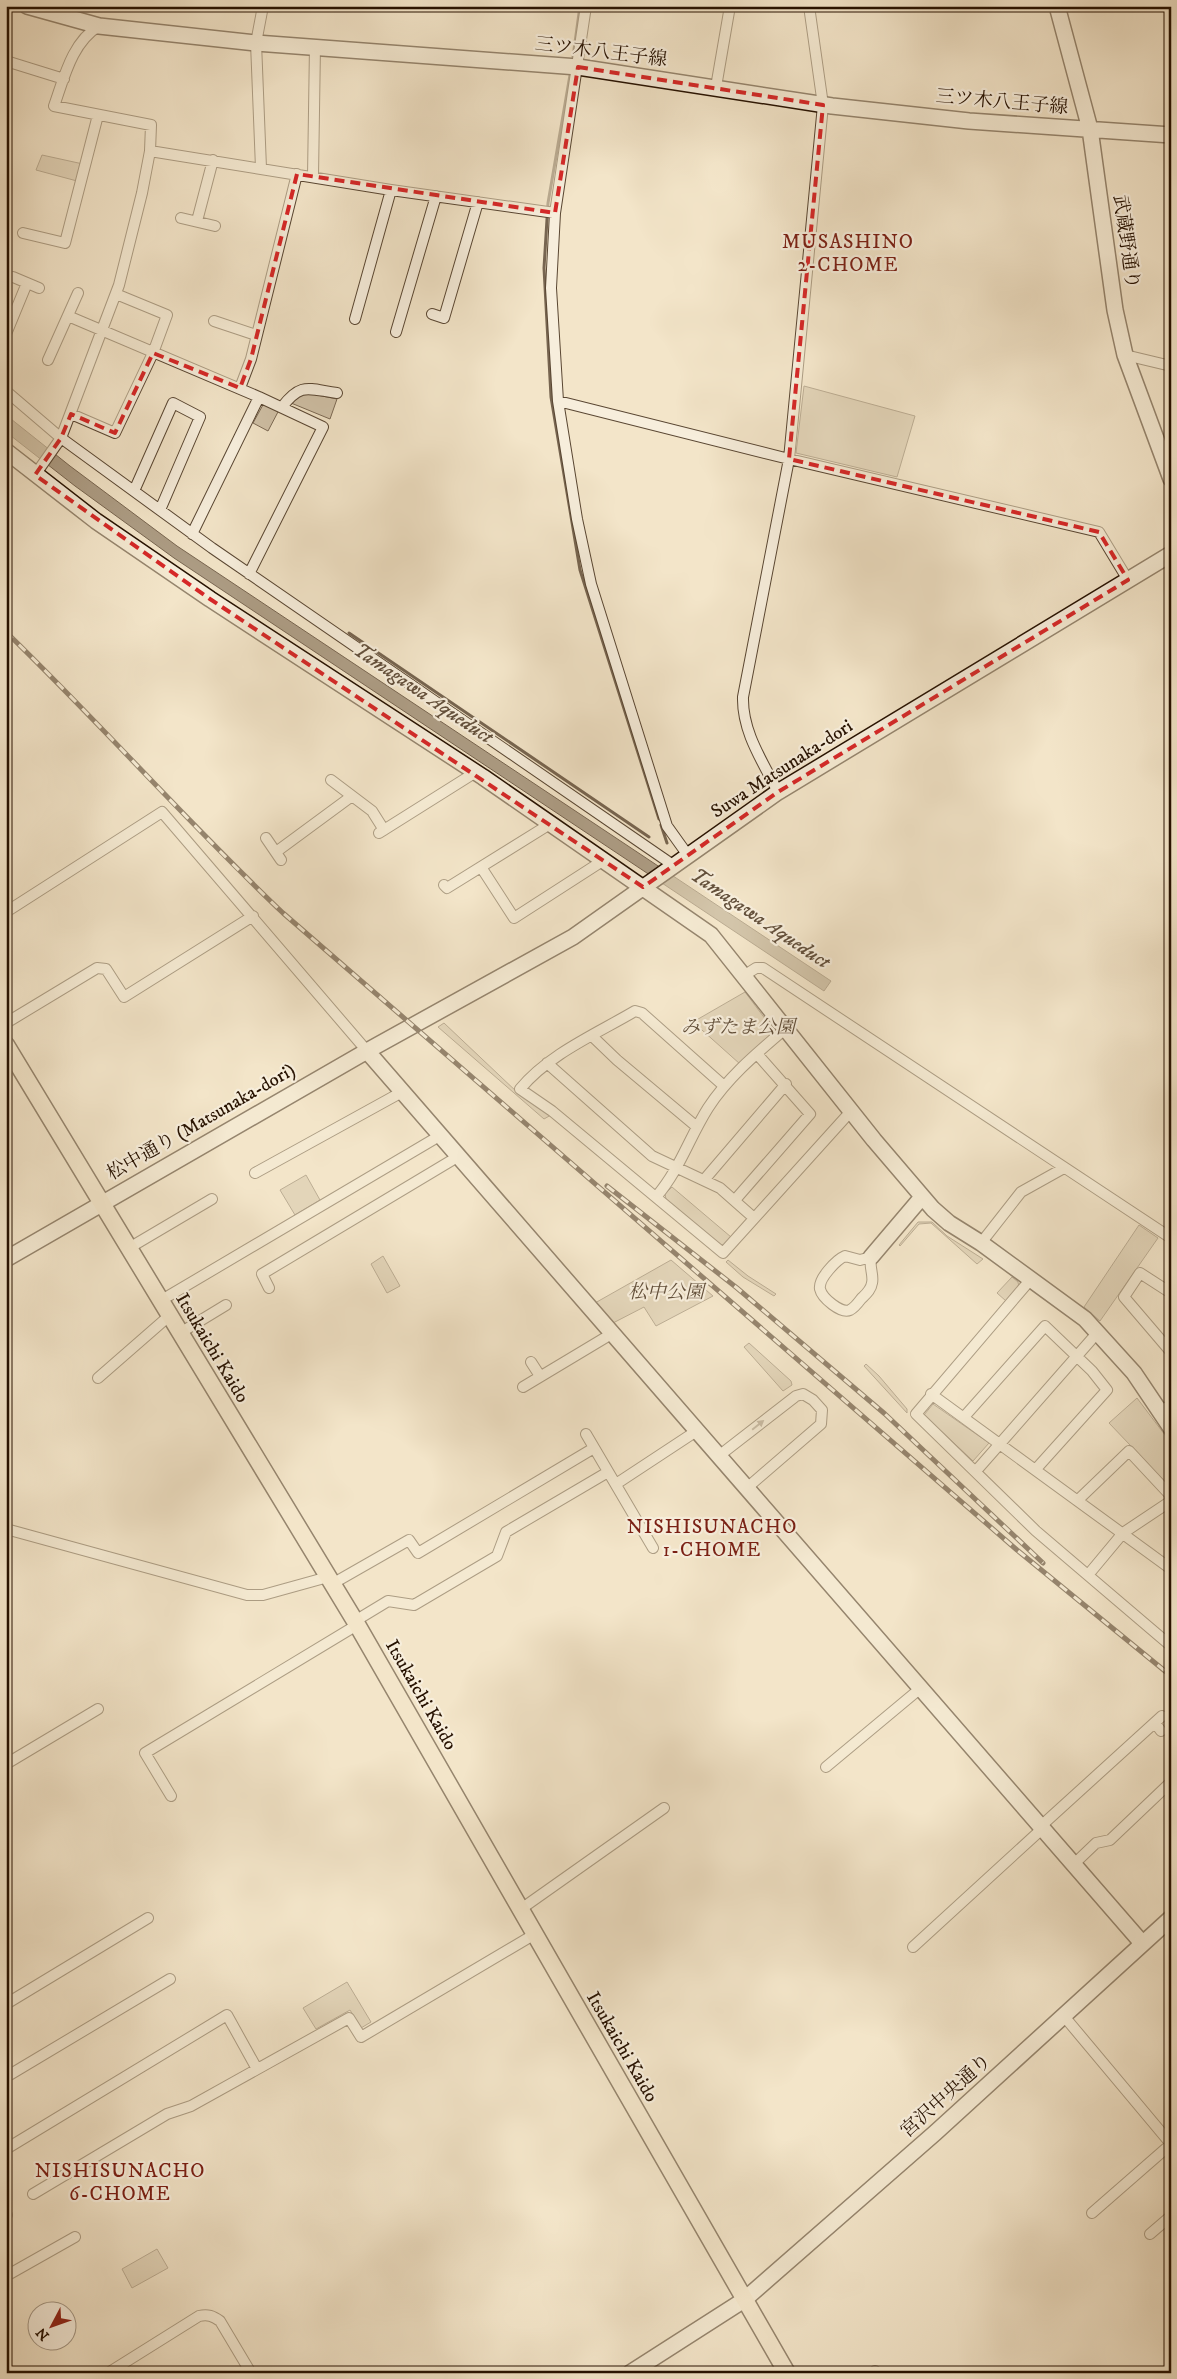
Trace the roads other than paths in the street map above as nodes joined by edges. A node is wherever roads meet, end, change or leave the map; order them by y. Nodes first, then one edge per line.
1 (27, 6) edge
2 (263, 6) edge
3 (586, 6) edge
4 (730, 6) edge
5 (809, 6) edge
6 (1058, 6) edge
7 (51, 10) edge
8 (99, 26) junction
9 (256, 43) junction
10 (315, 46) junction
11 (6, 61) edge
12 (578, 67) junction
13 (64, 79) junction
14 (716, 87) junction
15 (823, 105) junction
16 (98, 115) junction
17 (1090, 129) junction
18 (1171, 135) edge
19 (150, 151) junction
20 (213, 160) junction
21 (261, 168) junction
22 (297, 174) junction
23 (313, 176) junction
24 (390, 190) junction
25 (436, 196) junction
26 (478, 202) junction
27 (550, 212) junction
28 (182, 218) dead end
29 (197, 221) junction
30 (215, 226) dead end
31 (23, 233) dead end
32 (13, 277) dead end
33 (27, 283) junction
34 (39, 288) dead end
35 (78, 293) dead end
36 (116, 294) junction
37 (432, 314) dead end
38 (68, 316) junction
39 (355, 319) dead end
40 (214, 321) dead end
41 (102, 330) junction
42 (396, 332) dead end
43 (6, 334) edge
44 (256, 334) junction
45 (153, 352) junction
46 (1125, 355) junction
47 (48, 361) dead end
48 (1171, 366) edge
49 (240, 388) junction
50 (6, 391) edge
51 (337, 393) dead end
52 (259, 397) junction
53 (558, 401) junction
54 (282, 407) junction
55 (71, 414) junction
56 (61, 438) junction
57 (6, 452) edge
58 (788, 459) junction
59 (37, 471) junction
60 (1171, 479) edge
61 (134, 491) junction
62 (160, 510) junction
63 (192, 534) junction
64 (1171, 554) edge
65 (249, 574) junction
66 (1128, 580) junction
67 (476, 772) junction
68 (331, 780) dead end
69 (778, 792) junction
70 (352, 796) junction
71 (550, 824) junction
72 (266, 838) dead end
73 (687, 854) junction
74 (604, 860) junction
75 (481, 867) junction
76 (670, 867) junction
77 (648, 883) junction
78 (444, 885) dead end
79 (6, 912) edge
80 (253, 916) junction
81 (745, 975) junction
82 (6, 1023) edge
83 (418, 1024) joint
84 (785, 1029) junction
85 (592, 1036) junction
86 (6, 1046) edge
87 (367, 1050) junction
88 (757, 1054) junction
89 (547, 1063) junction
90 (786, 1084) junction
91 (724, 1086) junction
92 (402, 1092) junction
93 (852, 1110) junction
94 (697, 1127) junction
95 (441, 1135) junction
96 (459, 1156) junction
97 (678, 1168) junction
98 (1064, 1168) junction
99 (255, 1173) dead end
100 (704, 1180) junction
101 (656, 1197) junction
102 (922, 1197) junction
103 (212, 1199) dead end
104 (735, 1200) junction
105 (101, 1202) junction
106 (754, 1218) junction
107 (1171, 1238) edge
108 (981, 1243) junction
109 (129, 1248) junction
110 (6, 1259) edge
111 (867, 1261) junction
112 (1031, 1279) junction
113 (269, 1288) dead end
114 (1171, 1293) edge
115 (160, 1301) junction
116 (226, 1305) dead end
117 (169, 1316) junction
118 (1098, 1332) junction
119 (180, 1333) junction
120 (613, 1333) junction
121 (1171, 1352) edge
122 (1077, 1356) junction
123 (531, 1362) dead end
124 (540, 1376) junction
125 (98, 1378) dead end
126 (523, 1387) dead end
127 (931, 1394) junction
128 (1165, 1408) edge
129 (964, 1417) junction
130 (1171, 1428) edge
131 (698, 1430) junction
132 (586, 1434) dead end
133 (1000, 1444) junction
134 (594, 1448) junction
135 (720, 1455) junction
136 (1036, 1469) junction
137 (976, 1471) junction
138 (608, 1472) junction
139 (616, 1484) junction
140 (748, 1487) junction
141 (1171, 1496) edge
142 (1078, 1500) junction
143 (1171, 1501) edge
144 (6, 1529) edge
145 (1123, 1533) junction
146 (653, 1548) dead end
147 (1171, 1569) edge
148 (1088, 1574) junction
149 (330, 1581) junction
150 (356, 1623) junction
151 (1167, 1636) edge
152 (1171, 1646) edge
153 (922, 1687) junction
154 (98, 1709) dead end
155 (1159, 1723) dead end
156 (6, 1764) edge
157 (826, 1767) dead end
158 (1171, 1782) edge
159 (171, 1796) dead end
160 (664, 1808) dead end
161 (1042, 1827) junction
162 (1074, 1864) junction
163 (521, 1909) junction
164 (148, 1918) dead end
165 (1171, 1918) edge
166 (535, 1934) junction
167 (1142, 1943) junction
168 (913, 1947) dead end
169 (170, 1979) dead end
170 (6, 2004) edge
171 (1063, 2016) junction
172 (257, 2069) junction
173 (6, 2077) edge
174 (1171, 2144) edge
175 (6, 2149) edge
176 (33, 2194) dead end
177 (1092, 2213) dead end
178 (1171, 2216) edge
179 (1150, 2234) dead end
180 (76, 2237) dead end
181 (6, 2276) edge
182 (744, 2300) junction
183 (6, 2368) edge
184 (8, 2373) edge
185 (108, 2373) edge
186 (251, 2373) edge
187 (630, 2373) edge
188 (786, 2373) edge

1 - 7 street, 三ツ木八王子線
2 - 9 street
3 - 12 street
4 - 14 street
5 - 15 street
6 - 17 street, 武蔵野通り
7 - 8 street, 三ツ木八王子線
8 - 9 street, 三ツ木八王子線
8 - 13 street
9 - 10 street, 三ツ木八王子線
9 - 21 street
10 - 12 street, 三ツ木八王子線
10 - 23 street
11 - 13 street
12 - 14 street, 三ツ木八王子線
12 - 27 street
13 - 16 street
14 - 15 street, 三ツ木八王子線
15 - 17 street, 三ツ木八王子線
15 - 58 street
16 - 19 street
16 - 31 street
17 - 18 street, 三ツ木八王子線
17 - 46 street, 武蔵野通り
19 - 20 street
19 - 36 street
20 - 21 street
20 - 29 street
21 - 22 street
22 - 23 street
22 - 44 street
23 - 24 street
24 - 25 street
24 - 39 street
25 - 26 street
25 - 42 street
26 - 27 street
26 - 37 street
27 - 53 street
28 - 29 street
29 - 30 street
32 - 33 street
33 - 34 street
33 - 43 street
35 - 38 street
36 - 41 street
36 - 45 street
38 - 41 street
38 - 47 street
40 - 44 street
41 - 45 street
41 - 55 street
44 - 49 street
45 - 49 street
45 - 55 street
46 - 48 street
46 - 60 street, 武蔵野通り
49 - 52 street
50 - 56 street
51 - 54 street
52 - 54 street
52 - 63 street
53 - 58 street
53 - 73 street
54 - 65 street
55 - 56 street
56 - 59 street
56 - 61 street
57 - 59 street
58 - 66 street
58 - 69 street
59 - 67 street
61 - 62 street
61 - 62 street
62 - 63 street
63 - 65 street
64 - 66 street, Suwa Matsunaka-dori
65 - 76 street
66 - 69 street, Suwa Matsunaka-dori
67 - 70 street
67 - 71 street
68 - 70 street
69 - 73 street, Suwa Matsunaka-dori
70 - 72 street
71 - 74 street
71 - 75 street
73 - 76 street, Suwa Matsunaka-dori
74 - 75 street
74 - 77 street
75 - 78 street
76 - 77 street, Suwa Matsunaka-dori
77 - 81 street
77 - 83 street, Suwa Matsunaka-dori
79 - 80 street
80 - 82 street
80 - 87 street
81 - 84 street
81 - 98 street
83 - 87 street, 松中通り (Matsunaka-dori)
84 - 88 street
84 - 93 street
85 - 89 street
85 - 91 street
85 - 94 street
86 - 105 main road, Itsukaichi Kaido
87 - 92 street
87 - 105 street, 松中通り (Matsunaka-dori)
88 - 90 street
88 - 91 street
89 - 97 street
89 - 101 street
90 - 100 street
90 - 104 street
91 - 94 street
92 - 95 street
92 - 99 street
93 - 102 street
93 - 106 street
94 - 97 street
95 - 96 street
95 - 115 street
96 - 113 street
96 - 120 street
97 - 100 street
97 - 101 street
98 - 107 street
98 - 108 street
100 - 104 street
101 - 106 street
102 - 108 street
102 - 111 street
103 - 109 street
104 - 106 street
105 - 109 main road, Itsukaichi Kaido
105 - 110 street, 松中通り (Matsunaka-dori)
108 - 112 street
109 - 115 main road, Itsukaichi Kaido
111 - 111 street
112 - 118 street
112 - 127 street
114 - 121 street
115 - 117 main road, Itsukaichi Kaido
116 - 119 street
117 - 119 main road, Itsukaichi Kaido
117 - 125 street
118 - 122 street
118 - 128 street
119 - 149 main road, Itsukaichi Kaido
120 - 124 street
120 - 131 street
122 - 129 street
122 - 133 street
122 - 136 street
123 - 124 street
124 - 126 street
127 - 129 street
127 - 137 street
128 - 130 street
129 - 133 street
131 - 135 street
131 - 139 street
132 - 134 street
133 - 136 street
133 - 137 street
134 - 138 street
134 - 149 street
135 - 140 street
135 -> 140 street
136 - 142 street
137 - 148 street
138 - 139 street
138 - 150 street
139 - 146 street
140 - 153 street
141 - 142 street
142 - 145 street
143 - 145 street
144 - 149 street
145 - 147 street
145 - 148 street
148 - 151 street
149 - 150 main road, Itsukaichi Kaido
150 - 159 street
150 - 163 main road, Itsukaichi Kaido
151 - 152 street
153 - 157 street
153 - 161 street
154 - 156 street
155 - 161 street
158 - 162 street
160 - 163 street
161 - 162 street
161 - 168 street
162 - 167 street
163 - 166 main road, Itsukaichi Kaido
164 - 170 street
165 - 167 street, 宮沢中央通り
166 - 172 street
166 - 182 main road, Itsukaichi Kaido
167 - 171 street, 宮沢中央通り
169 - 173 street
171 - 174 street
171 - 182 street, 宮沢中央通り
172 - 175 street
172 - 176 street
174 - 177 street
178 - 179 street
180 - 181 street
182 - 187 street, 宮沢中央通り
182 - 188 main road, Itsukaichi Kaido
183 - 184 street
185 - 186 street

